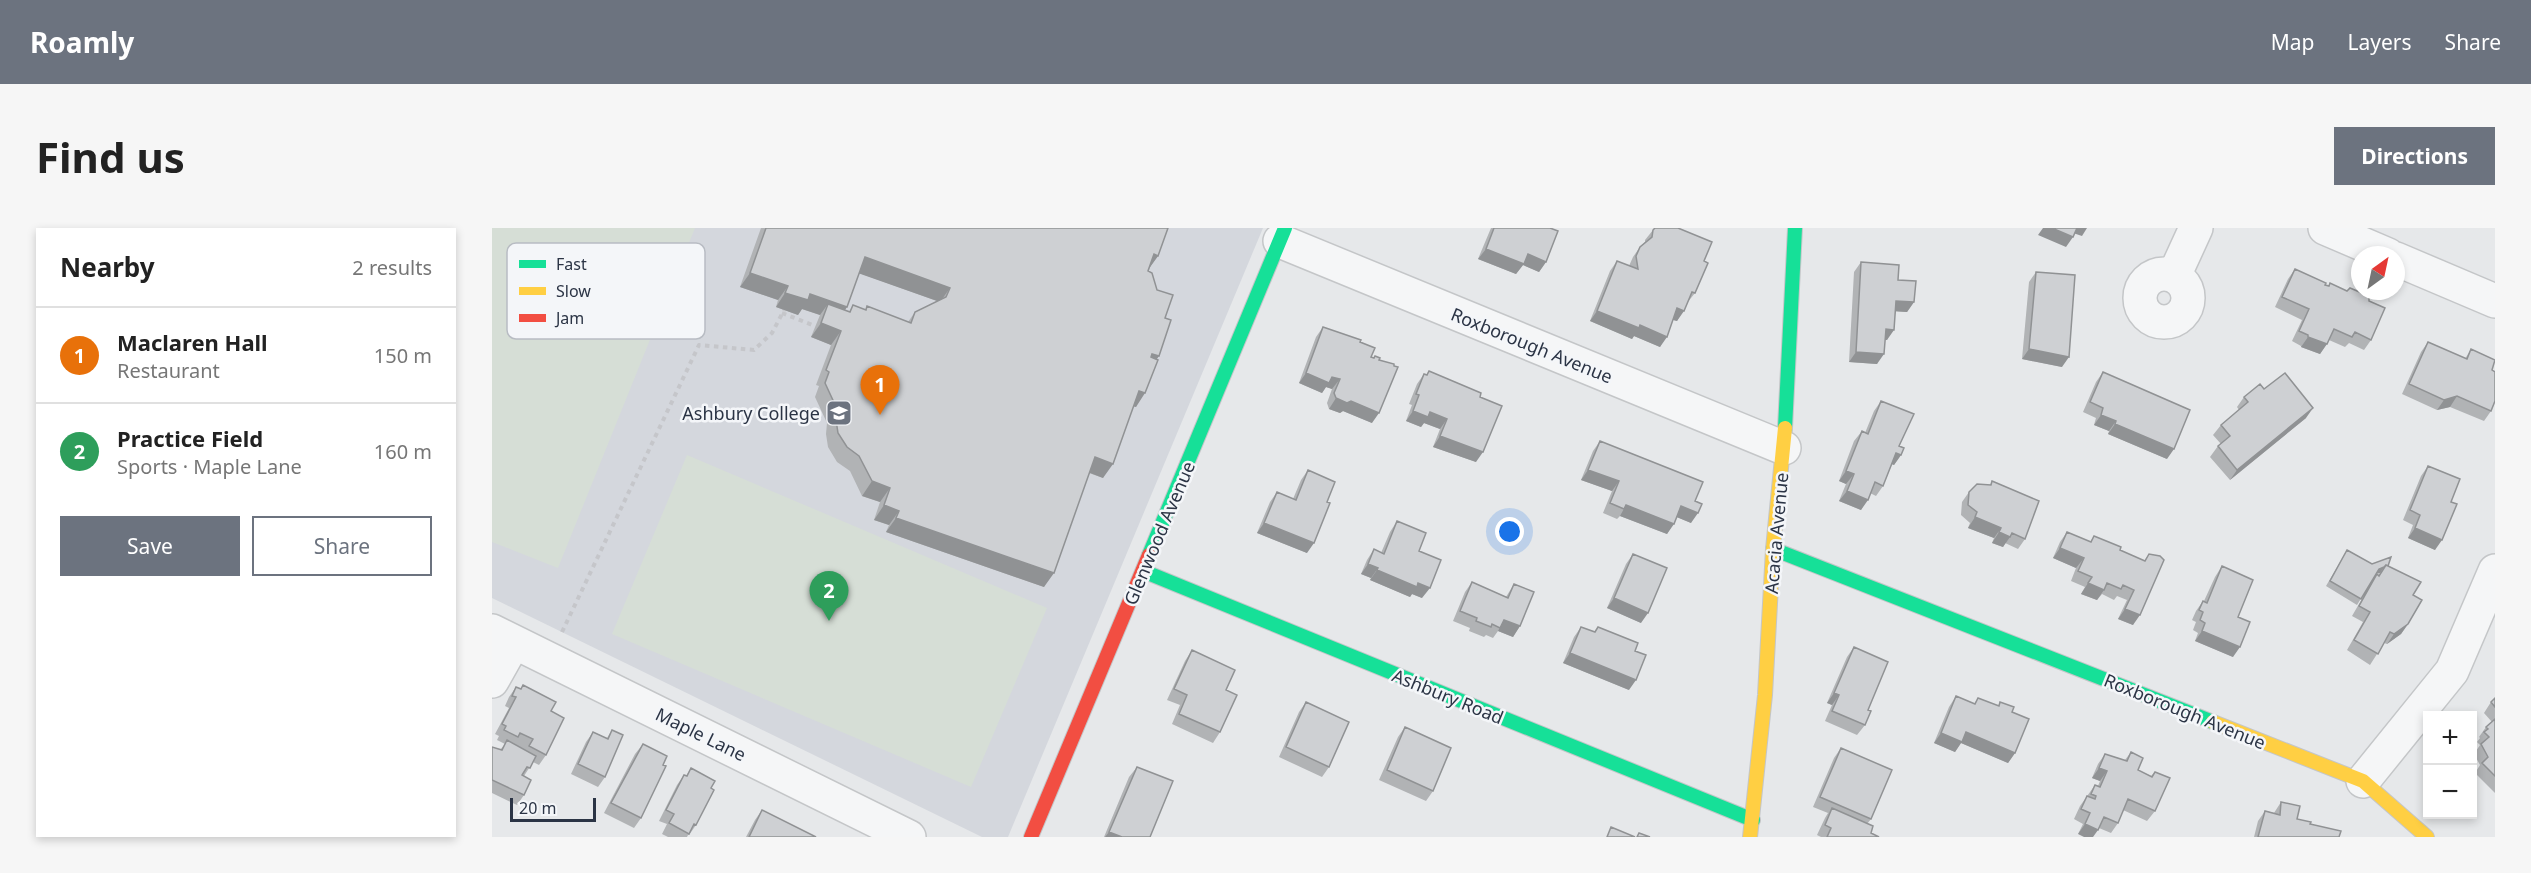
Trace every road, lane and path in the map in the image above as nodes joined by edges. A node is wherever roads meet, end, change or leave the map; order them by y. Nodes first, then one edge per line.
1 (1795, 228) edge
2 (2196, 228) edge
3 (2325, 228) edge
4 (1283, 235) edge
5 (2367, 246) edge
6 (2405, 263) edge
7 (2174, 276) dead end
8 (2495, 301) edge
9 (815, 326) dead end
10 (1784, 448) junction
11 (1773, 549) junction
12 (1143, 571) junction
13 (2495, 571) edge
14 (503, 637) edge
15 (549, 659) junction
16 (492, 681) edge
17 (2363, 781) junction
18 (1753, 820) junction
19 (866, 827) edge
20 (909, 837) edge
21 (1031, 837) edge
22 (1750, 837) edge
23 (2427, 837) edge

1 - 10 street, Acacia Avenue
2 - 7 street
3 - 5 street
4 - 10 street, Roxborough Avenue
4 - 12 street, Glenwood Avenue
6 - 8 street
9 - 15 path
10 - 11 street, Acacia Avenue
11 - 17 street, Roxborough Avenue
11 - 18 street, Acacia Avenue
12 - 18 street, Ashbury Road
12 - 21 street, Glenwood Avenue
13 - 17 street
14 - 15 street, Maple Lane
14 - 16 street
15 - 19 street, Maple Lane
17 - 23 street, Roxborough Avenue
18 - 22 street, Acacia Avenue
19 - 20 street, Maple Lane

